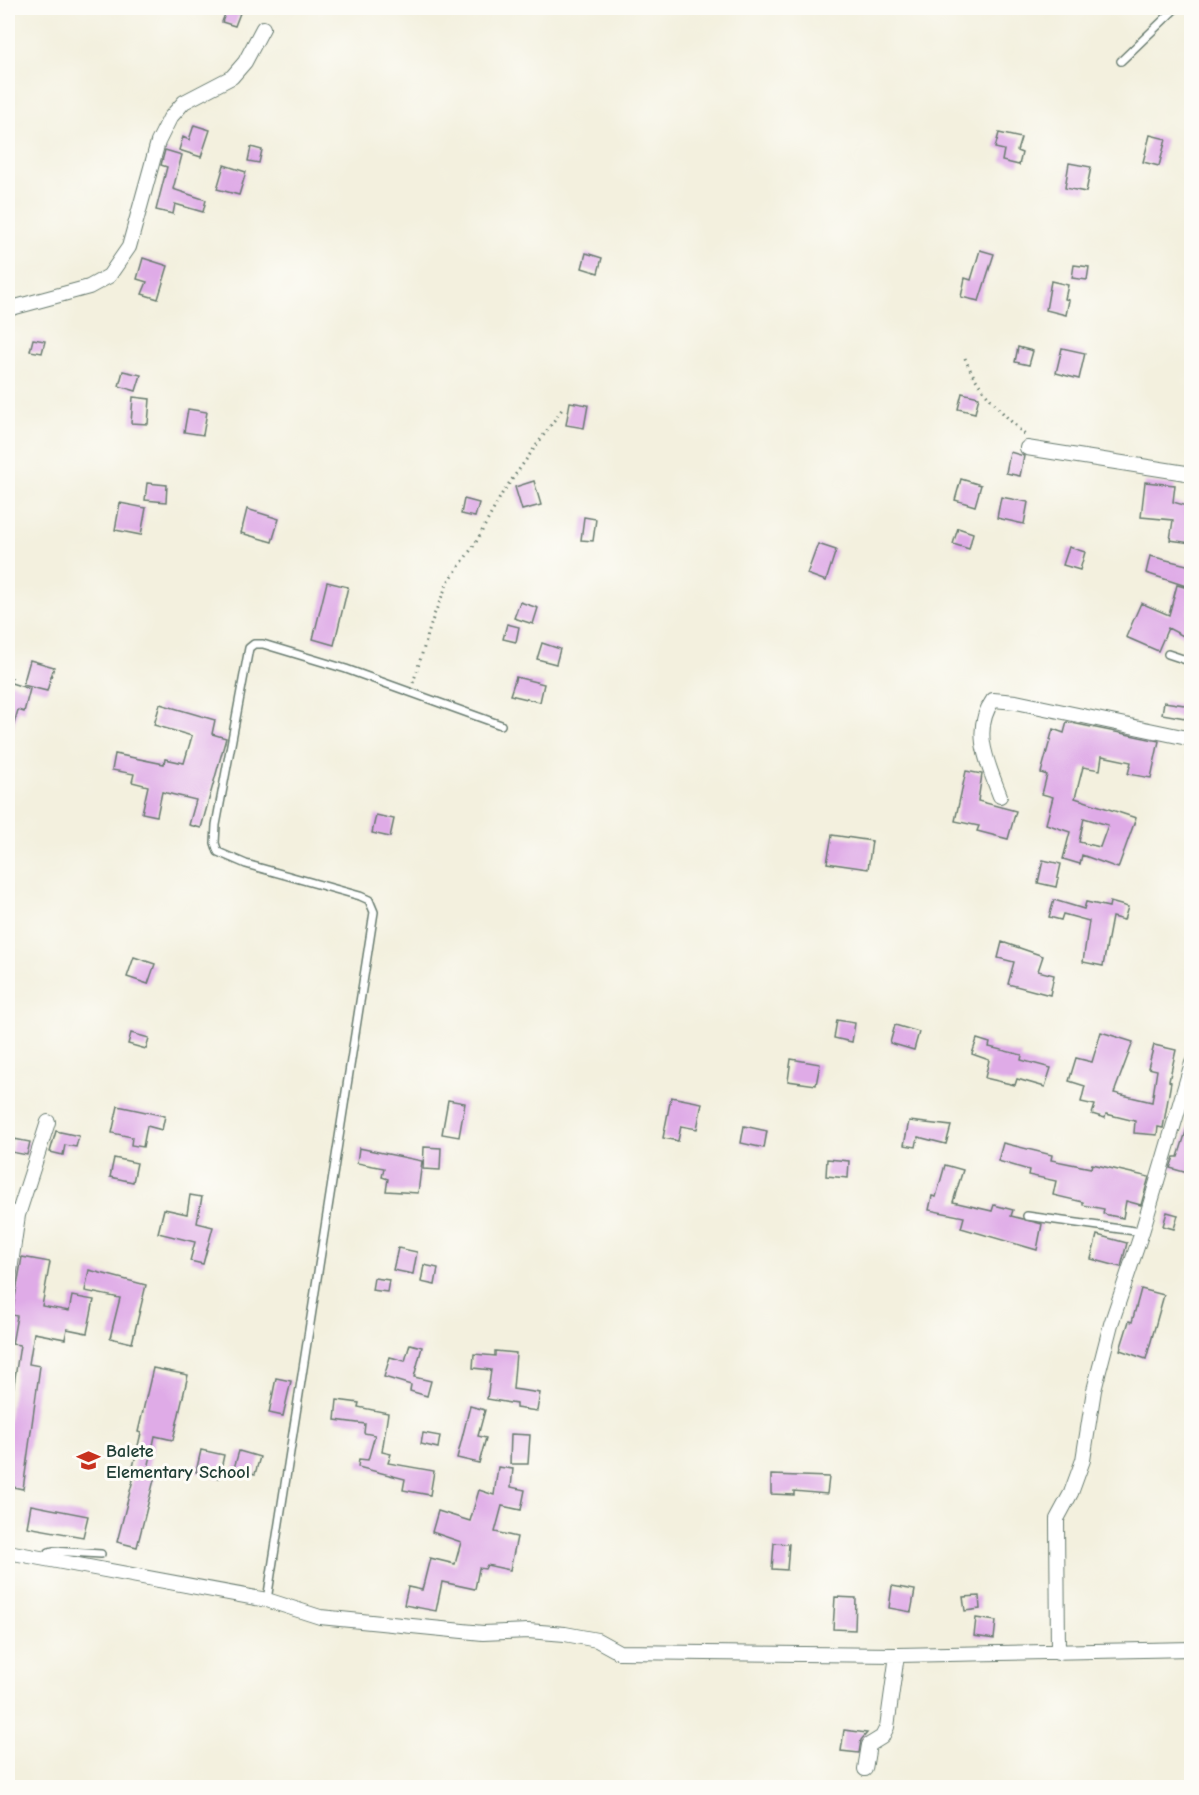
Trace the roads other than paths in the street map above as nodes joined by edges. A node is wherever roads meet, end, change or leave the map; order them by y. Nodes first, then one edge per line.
1 (1176, 8) edge
2 (263, 28) dead end
3 (1121, 61) dead end
4 (8, 309) edge
5 (1033, 449) road end
6 (1191, 474) edge
7 (1168, 654) dead end
8 (1191, 662) edge
9 (501, 724) dead end
10 (1191, 739) edge
11 (1000, 796) dead end
12 (1191, 1063) edge
13 (48, 1122) dead end
14 (1028, 1216) dead end
15 (1142, 1232) junction
16 (8, 1285) edge
17 (8, 1552) edge
18 (101, 1554) dead end
19 (50, 1562) junction
20 (267, 1600) junction
21 (1191, 1649) edge
22 (1058, 1653) junction
23 (897, 1655) junction
24 (865, 1769) dead end

1 - 3 lane
2 - 4 street
5 - 6 street
7 - 8 lane
9 - 20 lane
10 - 11 street
12 - 15 street
13 - 16 street
14 - 15 lane
15 - 22 street
17 - 19 street
18 - 19 lane
19 - 20 street
20 - 23 street
21 - 22 street
22 - 23 street
23 - 24 street

